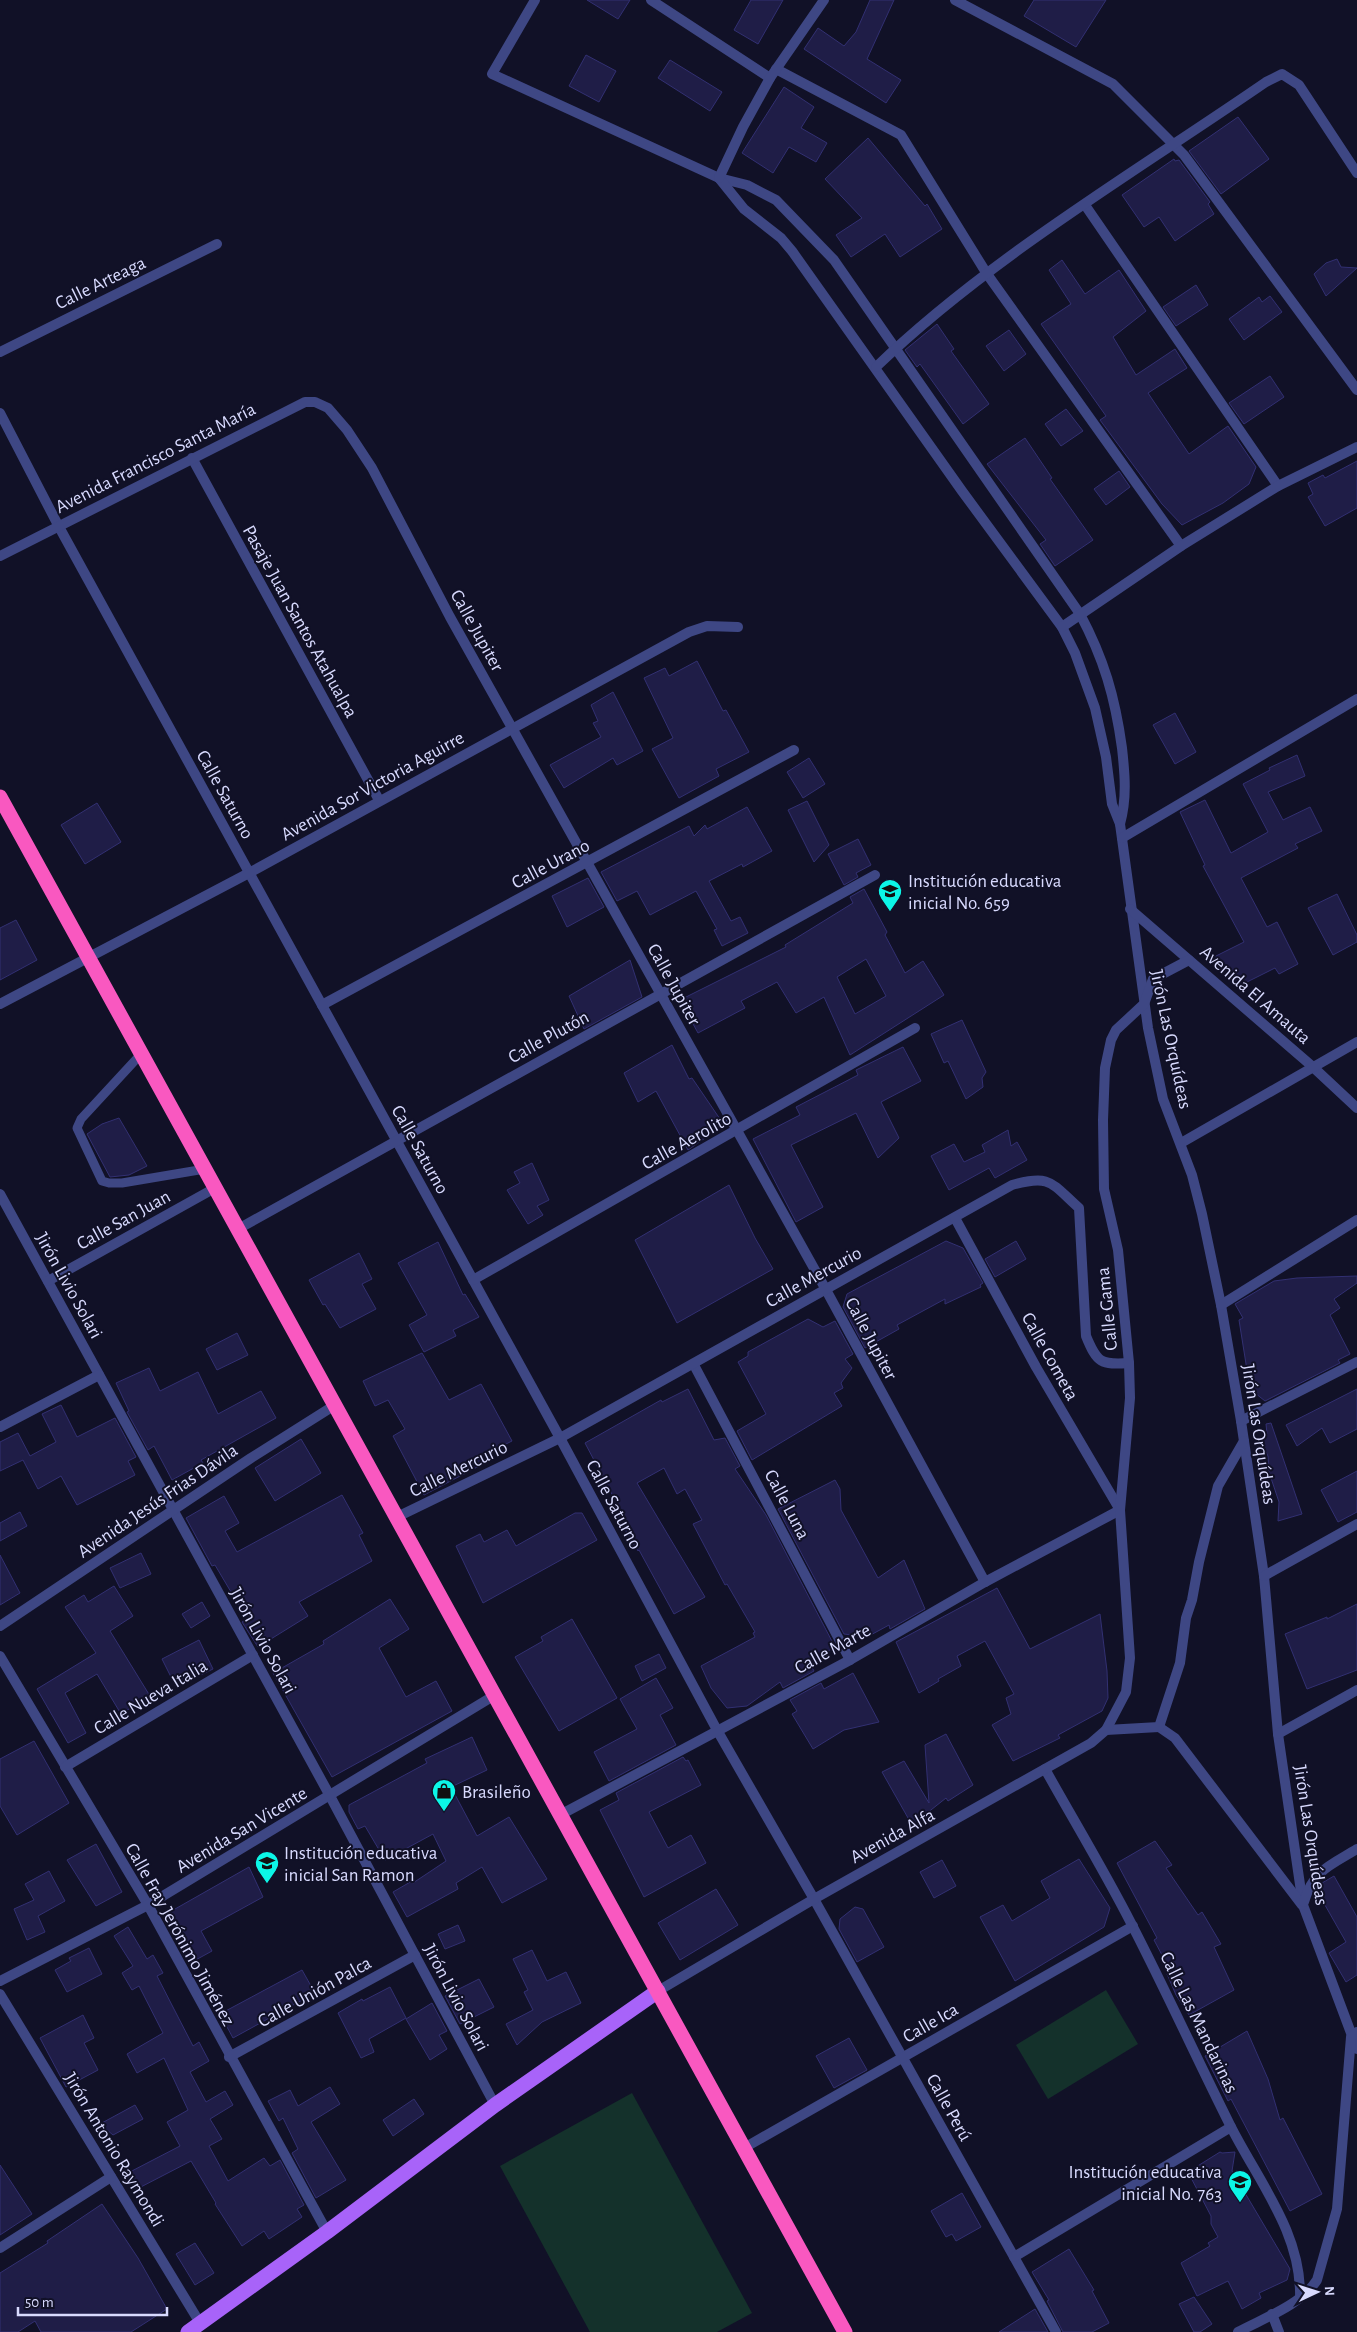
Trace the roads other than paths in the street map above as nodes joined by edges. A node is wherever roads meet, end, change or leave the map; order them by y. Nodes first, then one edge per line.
1 (535, 0) edge
2 (650, 0) edge
3 (824, 0) edge
4 (955, 0) edge
5 (776, 69) junction
6 (770, 78) junction
7 (1174, 145) junction
8 (1357, 173) edge
9 (719, 178) junction
10 (1085, 205) junction
11 (216, 244) dead end
12 (986, 274) junction
13 (896, 348) junction
14 (0, 352) edge
15 (876, 367) junction
16 (1357, 390) edge
17 (328, 408) joint
18 (0, 413) edge
19 (1357, 447) edge
20 (192, 458) junction
21 (1278, 486) junction
22 (58, 525) junction
23 (1181, 546) junction
24 (0, 556) edge
25 (1080, 614) junction
26 (738, 627) dead end
27 (1062, 627) junction
28 (1357, 699) edge
29 (512, 728) junction
30 (794, 750) dead end
31 (0, 797) edge
32 (379, 800) junction
33 (1120, 824) junction
34 (1122, 838) junction
35 (587, 863) junction
36 (249, 873) junction
37 (875, 875) dead end
38 (1130, 910) junction
39 (88, 957) junction
40 (1189, 960) junction
41 (660, 993) junction
42 (0, 1004) edge
43 (1144, 1004) junction
44 (322, 1005) junction
45 (914, 1028) dead end
46 (1357, 1042) edge
47 (141, 1054) junction
48 (1313, 1067) junction
49 (1357, 1108) edge
50 (738, 1131) junction
51 (396, 1140) junction
52 (1180, 1143) junction
53 (205, 1170) junction
54 (215, 1188) junction
55 (0, 1194) edge
56 (955, 1218) junction
57 (1357, 1220) edge
58 (238, 1229) junction
59 (472, 1280) junction
60 (48, 1281) junction
61 (825, 1288) junction
62 (1221, 1305) junction
63 (1357, 1362) edge
64 (1129, 1363) junction
65 (694, 1365) junction
66 (99, 1375) junction
67 (335, 1405) junction
68 (1241, 1421) junction
69 (0, 1427) edge
70 (560, 1438) junction
71 (1244, 1441) junction
72 (173, 1510) junction
73 (1120, 1510) junction
74 (397, 1517) junction
75 (1357, 1524) edge
76 (1264, 1576) junction
77 (984, 1582) junction
78 (0, 1626) edge
79 (0, 1656) edge
80 (253, 1656) junction
81 (850, 1660) junction
82 (1357, 1690) edge
83 (1126, 1692) joint
84 (495, 1695) junction
85 (1159, 1727) junction
86 (717, 1730) junction
87 (1106, 1730) junction
88 (1278, 1734) junction
89 (65, 1767) junction
90 (1045, 1769) junction
91 (330, 1796) junction
92 (560, 1815) junction
93 (1357, 1849) edge
94 (814, 1899) junction
95 (148, 1905) junction
96 (1303, 1905) junction
97 (1133, 1926) junction
98 (415, 1955) junction
99 (0, 1981) edge
100 (658, 1991) junction
101 (0, 1994) edge
102 (1354, 2034) edge
103 (1357, 2049) edge
104 (230, 2057) junction
105 (903, 2058) junction
106 (495, 2105) junction
107 (1231, 2127) junction
108 (744, 2148) junction
109 (111, 2178) junction
110 (326, 2232) junction
111 (0, 2248) edge
112 (1014, 2257) junction
113 (1300, 2298) junction
114 (1272, 2314) junction
115 (194, 2328) edge
116 (845, 2332) edge
117 (1056, 2332) edge
118 (1238, 2332) edge
119 (1278, 2332) edge

1 - 9 street
2 - 6 street
3 - 5 street
4 - 7 street
5 - 6 street
5 - 12 street
6 - 9 street
7 - 8 street
7 - 10 street
7 - 16 street
9 - 13 street
9 - 15 street
10 - 12 street
10 - 21 street
11 - 14 street, Calle Arteaga
12 - 13 street
12 - 23 street
13 - 15 street
13 - 25 street
15 - 27 street
17 - 20 street, Avenida Francisco Santa María
17 - 29 street, Calle Jupiter
18 - 22 street, Calle Saturno
19 - 21 street
20 - 22 street, Avenida Francisco Santa María
20 - 32 street, Pasaje Juan Santos Atahualpa
21 - 23 street
22 - 24 street, Avenida Francisco Santa María
22 - 36 street, Calle Saturno
23 - 25 street
25 - 27 street
25 - 33 street
26 - 29 street, Avenida Sor Victoria Aguirre
27 - 33 street
28 - 34 street
29 - 32 street, Avenida Sor Victoria Aguirre
29 - 35 street, Calle Jupiter
30 - 35 street, Calle Urano
31 - 39 highway
32 - 36 street, Avenida Sor Victoria Aguirre
33 - 34 street, Jirón Las Orquídeas
34 - 38 street, Jirón Las Orquídeas
35 - 41 street, Calle Jupiter
35 - 44 street, Calle Urano
36 - 39 street, Avenida Sor Victoria Aguirre
36 - 44 street, Calle Saturno
37 - 41 street, Calle Plutón
38 - 40 street, Avenida El Amauta
38 - 43 street, Jirón Las Orquídeas
39 - 42 street, Avenida Sor Victoria Aguirre
39 - 47 highway
40 - 43 street, Calle Gama
40 - 48 street, Avenida El Amauta
41 - 50 street, Calle Jupiter
41 - 51 street, Calle Plutón
43 - 52 street, Jirón Las Orquídeas
43 - 64 street, Calle Gama
44 - 51 street, Calle Saturno
45 - 50 street, Calle Aerolito
46 - 48 street
47 - 53 highway
47 - 53 lane
48 - 49 street, Avenida El Amauta
48 - 52 street
50 - 59 street, Calle Aerolito
50 - 61 street, Calle Jupiter
51 - 58 street, Calle Plutón
51 - 59 street, Calle Saturno
52 - 62 street, Jirón Las Orquídeas
53 - 54 highway
54 - 58 highway
54 - 60 street, Calle San Juan
55 - 60 street, Jirón Livio Solari
56 - 61 street, Calle Mercurio
56 - 64 street, Calle Mercurio
56 - 73 street, Calle Cometa
57 - 62 street
58 - 67 highway
59 - 70 street, Calle Saturno
60 - 66 street, Jirón Livio Solari
61 - 65 street, Calle Mercurio
61 - 77 street, Calle Jupiter
62 - 68 street, Jirón Las Orquídeas
63 - 68 street
64 - 73 street, Calle Gama
65 - 70 street, Calle Mercurio
65 - 81 street, Calle Luna
66 - 69 street
66 - 72 street, Jirón Livio Solari
67 - 72 street, Avenida Jesús Frias Dávila
67 - 74 highway
68 - 71 street, Jirón Las Orquídeas
70 - 74 street, Calle Mercurio
70 - 86 street, Calle Saturno
71 - 76 street, Jirón Las Orquídeas
71 - 85 street
72 - 78 street, Avenida Jesús Frias Dávila
72 - 80 street, Jirón Livio Solari
73 - 77 street, Calle Marte
73 - 83 street, Calle Gama
74 - 84 highway
75 - 76 street
76 - 88 street, Jirón Las Orquídeas
77 - 81 street, Calle Marte
79 - 89 street, Calle Fray Jerónimo Jiménez
80 - 89 street, Calle Nueva Italia
80 - 91 street, Jirón Livio Solari
81 - 86 street, Calle Marte
82 - 88 street
83 - 87 street, Avenida Alfa
84 - 91 street, Avenida San Vicente
84 - 92 highway
85 - 87 street
85 - 96 street
86 - 92 street, Calle Marte
86 - 94 street, Calle Saturno
87 - 90 street, Avenida Alfa
88 - 96 street, Jirón Las Orquídeas
89 - 95 street, Calle Fray Jerónimo Jiménez
90 - 94 street, Avenida Alfa
90 - 97 street, Calle Las Mandarinas
91 - 95 street, Avenida San Vicente
91 - 98 street, Jirón Livio Solari
92 - 100 highway
93 - 96 street
94 - 100 street, Avenida Alfa
94 - 105 street, Calle Perú
95 - 99 street, Avenida San Vicente
95 - 104 street, Calle Fray Jerónimo Jiménez
96 - 102 street, Jirón Las Orquídeas
97 - 105 street, Calle Ica
97 - 107 street, Calle Las Mandarinas
98 - 104 street, Calle Unión Palca
98 - 106 street, Jirón Livio Solari
100 - 106 main road
100 - 108 highway
101 - 109 street, Jirón Antonio Raymondi
102 - 103 street, Jirón Las Orquídeas
102 - 113 street
104 - 110 street, Calle Fray Jerónimo Jiménez
105 - 108 street, Calle Ica
105 - 112 street, Calle Perú
106 - 110 main road
107 - 112 street
107 - 113 street, Calle Las Mandarinas
108 - 116 highway
109 - 111 street
109 - 115 street, Jirón Antonio Raymondi
110 - 115 main road
112 - 117 street, Calle Perú
113 - 114 street
114 - 118 street
114 - 119 street

